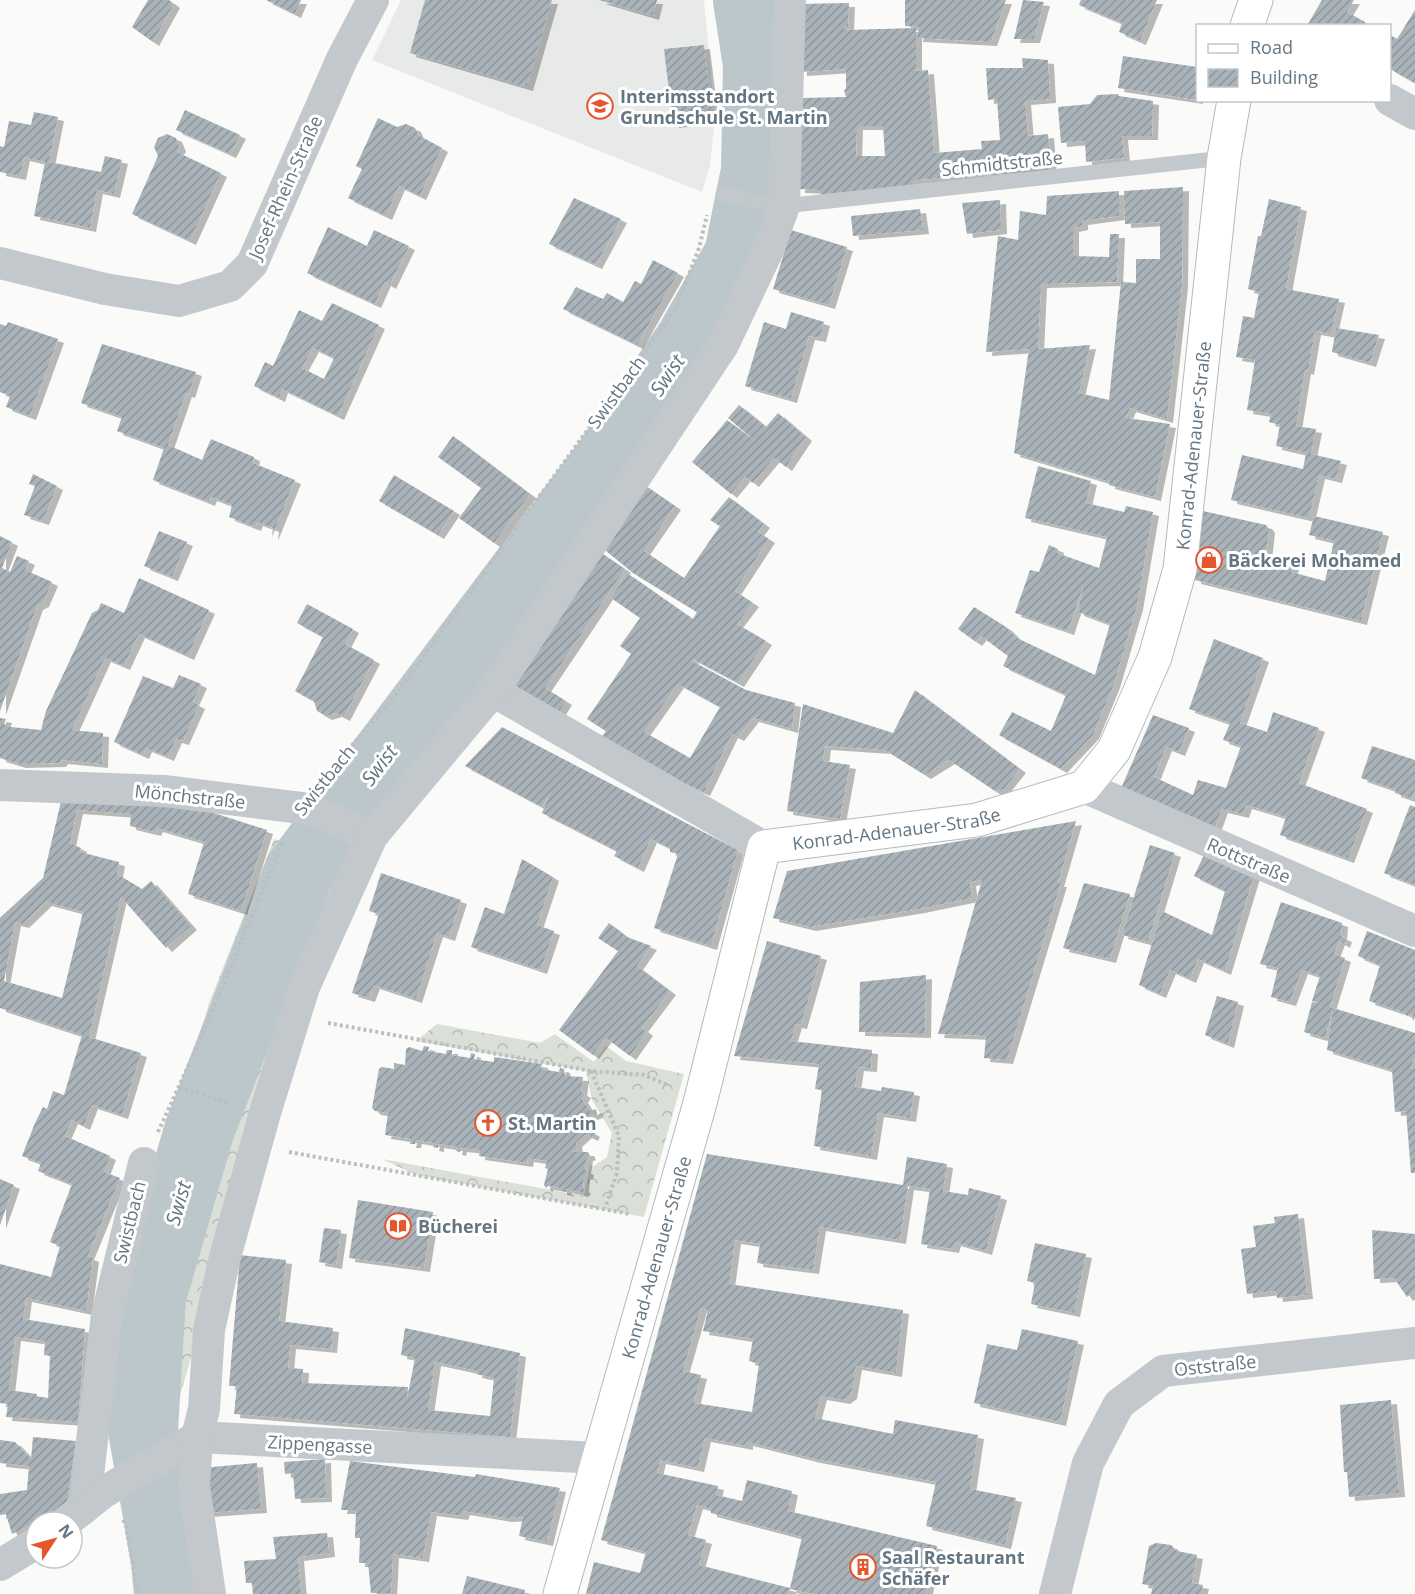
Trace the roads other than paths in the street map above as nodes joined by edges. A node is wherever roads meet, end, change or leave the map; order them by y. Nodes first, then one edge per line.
1 (374, 0) edge
2 (790, 0) edge
3 (1256, 0) edge
4 (1248, 24) edge
5 (1391, 101) edge
6 (1233, 102) edge
7 (1415, 114) edge
8 (1224, 158) junction
9 (723, 194) dead end
10 (779, 206) junction
11 (0, 263) edge
12 (493, 691) junction
13 (1084, 787) junction
14 (1, 789) edge
15 (367, 833) junction
16 (764, 847) junction
17 (1415, 931) edge
18 (144, 1162) road end
19 (1415, 1343) edge
20 (189, 1442) junction
21 (599, 1458) junction
22 (85, 1508) edge
23 (24, 1550) edge
24 (0, 1565) edge
25 (210, 1594) edge
26 (560, 1594) edge
27 (1055, 1594) edge

1 - 11 street, Josef-Rhein-Straße
2 - 10 street
3 - 4 main road
5 - 7 street
6 - 8 main road, Konrad-Adenauer-Straße
8 - 10 lane, Schmidtstraße
8 - 13 main road, Konrad-Adenauer-Straße
9 - 10 lane, Schmidtstraße
10 - 12 street
12 - 15 street
12 - 16 street
13 - 16 main road, Konrad-Adenauer-Straße
13 - 17 street, Rottstraße
14 - 15 street, Mönchstraße
15 - 20 street
16 - 21 main road, Konrad-Adenauer-Straße
18 - 22 street, Swistbach
19 - 27 street, Oststraße
20 - 21 street, Zippengasse
20 - 22 street
20 - 25 street
21 - 26 main road, Konrad-Adenauer-Straße
23 - 24 street

